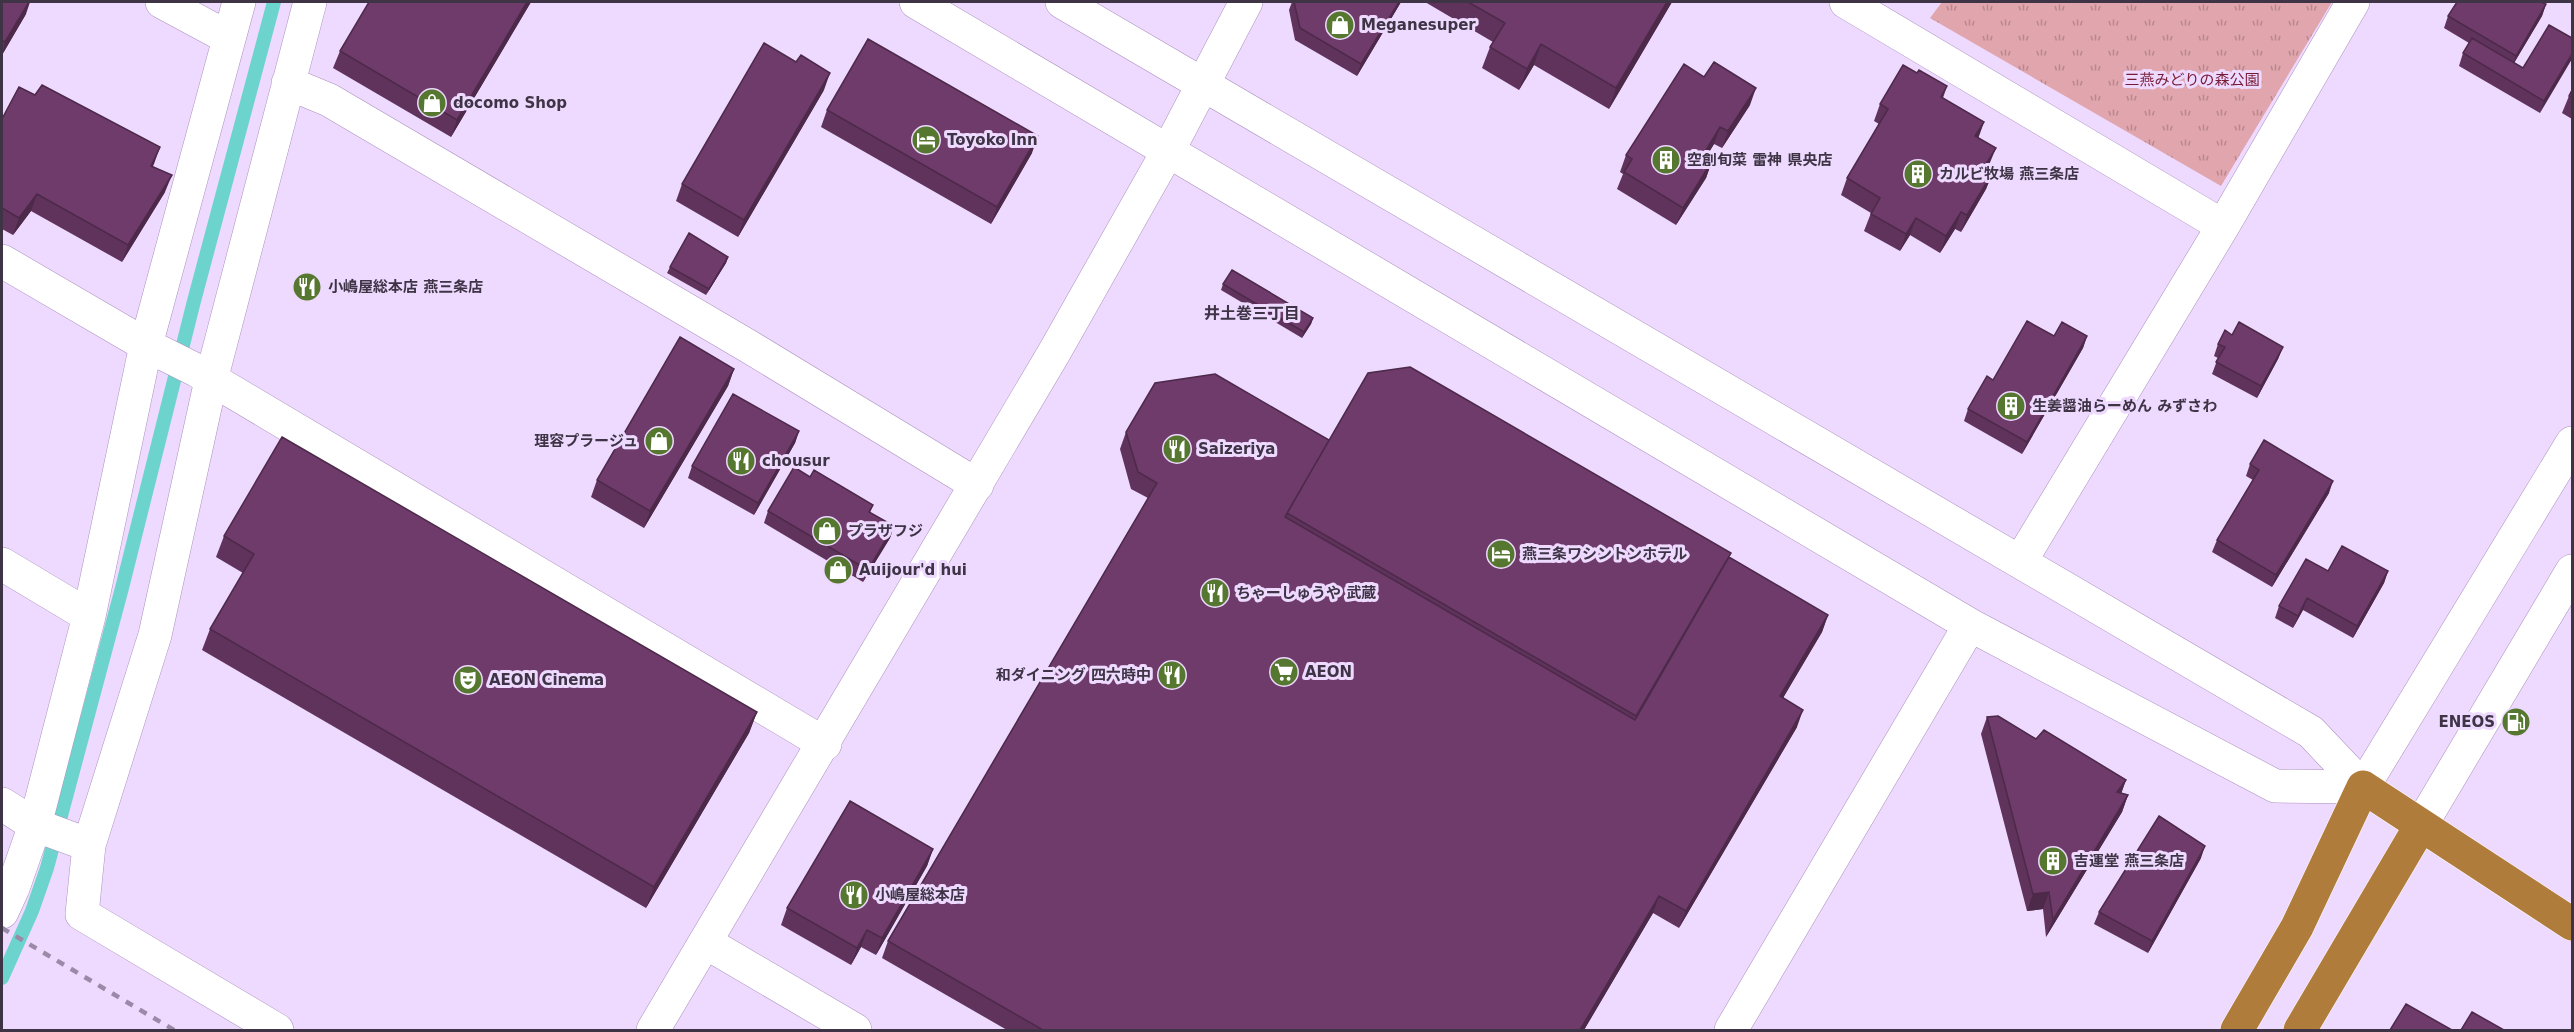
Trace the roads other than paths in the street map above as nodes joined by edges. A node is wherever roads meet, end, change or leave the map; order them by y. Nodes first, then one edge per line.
1 (162, 2) edge
2 (238, 2) edge
3 (310, 2) edge
4 (916, 2) edge
5 (1062, 2) edge
6 (1246, 2) edge
7 (1846, 2) edge
8 (2353, 2) edge
9 (229, 38) junction
10 (288, 83) junction
11 (1203, 84) junction
12 (1168, 151) junction
13 (2223, 226) junction
14 (2, 261) edge
15 (155, 349) junction
16 (204, 375) junction
17 (2572, 443) edge
18 (977, 485) junction
19 (2020, 562) junction
20 (2, 564) edge
21 (2572, 571) edge
22 (89, 616) junction
23 (1970, 625) junction
24 (825, 744) junction
25 (2362, 787) junction
26 (2, 804) edge
27 (35, 825) junction
28 (2421, 825) junction
29 (89, 845) junction
30 (2, 912) edge
31 (2572, 924) edge
32 (705, 942) junction
33 (277, 1030) edge
34 (653, 1030) edge
35 (855, 1030) edge
36 (1731, 1030) edge
37 (2237, 1030) edge
38 (2300, 1030) edge

1 - 9 street
2 - 9 street
3 - 10 street
4 - 12 street
5 - 11 street
6 - 11 street
7 - 13 street
8 - 13 street
9 - 15 street
10 - 16 street
10 - 18 street
11 - 12 street
11 - 19 street
12 - 18 street
12 - 23 street
13 - 19 street
14 - 15 street
15 - 16 street
15 - 22 street
16 - 24 street
16 - 29 street
17 - 25 street
18 - 24 street
19 - 25 street
20 - 22 street
21 - 28 street
22 - 27 street
23 - 25 street
23 - 36 street
24 - 32 street
25 - 28 highway
25 - 37 highway
26 - 27 street
27 - 29 street
27 - 30 street
28 - 31 highway
28 - 38 highway
29 - 33 street
32 - 34 street
32 - 35 street

